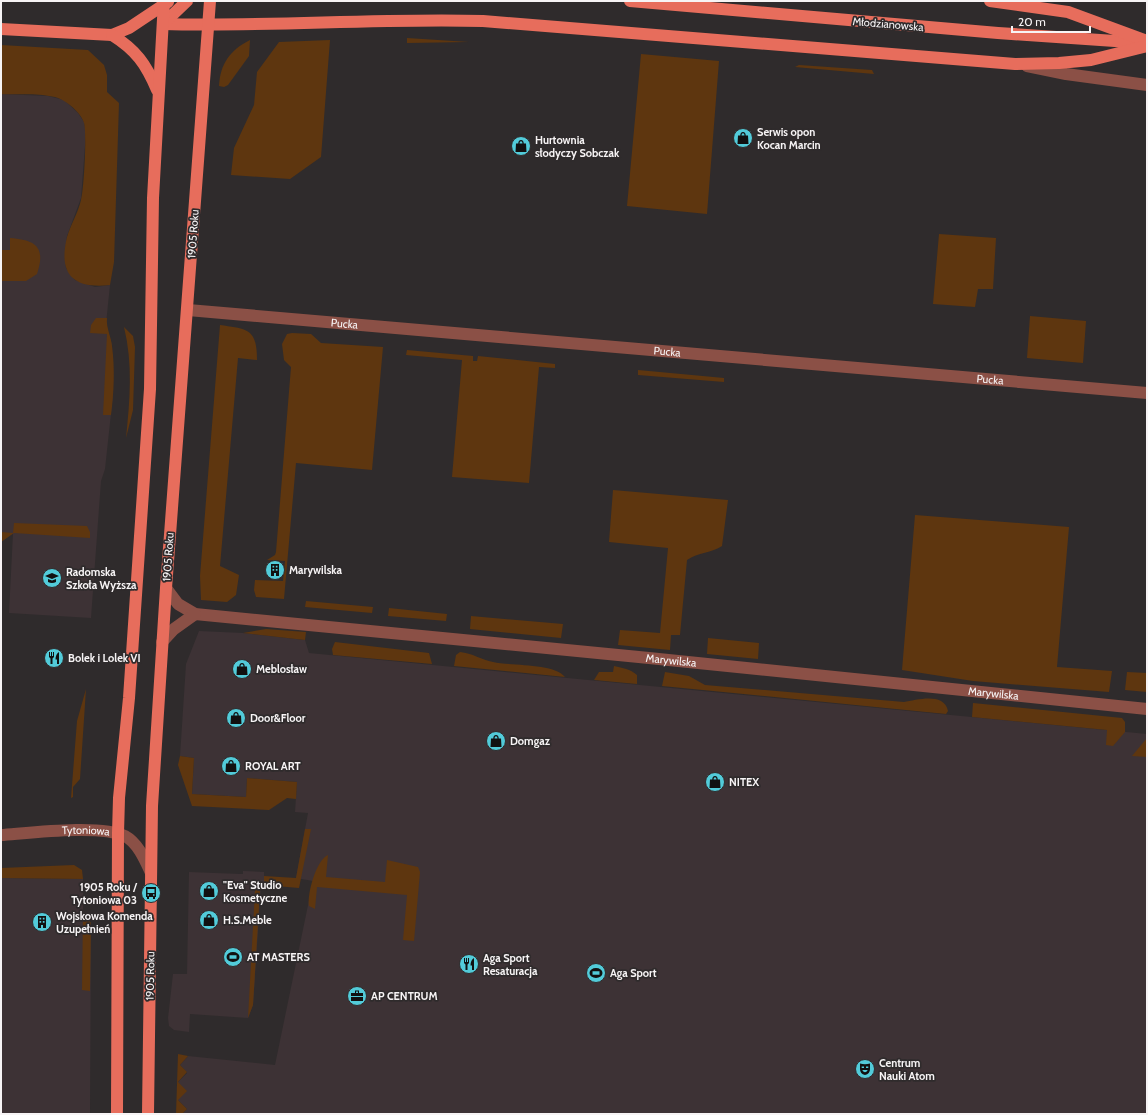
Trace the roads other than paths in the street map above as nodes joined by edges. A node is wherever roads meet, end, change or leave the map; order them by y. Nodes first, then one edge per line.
1 (186, 1) edge
2 (210, 1) edge
3 (630, 1) edge
4 (990, 1) edge
5 (166, 2) edge
6 (163, 24) junction
7 (209, 26) junction
8 (1, 29) edge
9 (112, 35) junction
10 (1147, 44) edge
11 (1014, 64) junction
12 (1147, 85) edge
13 (158, 94) junction
14 (188, 310) junction
15 (1147, 393) edge
16 (166, 588) junction
17 (195, 614) junction
18 (162, 642) junction
19 (1147, 709) edge
20 (118, 833) junction
21 (1, 835) edge
22 (151, 873) junction
23 (116, 1114) edge
24 (148, 1114) edge

1 - 6 main road
2 - 7 main road, 1905 Roku
3 - 10 main road, Młodzianowska
4 - 10 main road
5 - 6 main road
5 - 9 main road
6 - 7 main road
6 - 13 main road
7 - 11 main road
7 - 14 main road, 1905 Roku
8 - 9 main road
9 - 13 main road
10 - 11 main road
11 - 12 street
13 - 20 main road
14 - 15 street, Pucka
14 - 16 main road, 1905 Roku
16 - 17 street, Marywilska
16 - 18 main road, 1905 Roku
17 - 18 street
17 - 19 street, Marywilska
18 - 22 main road, 1905 Roku
20 - 21 street, Tytoniowa
20 - 22 street, Tytoniowa
20 - 23 main road
22 - 24 main road, 1905 Roku

